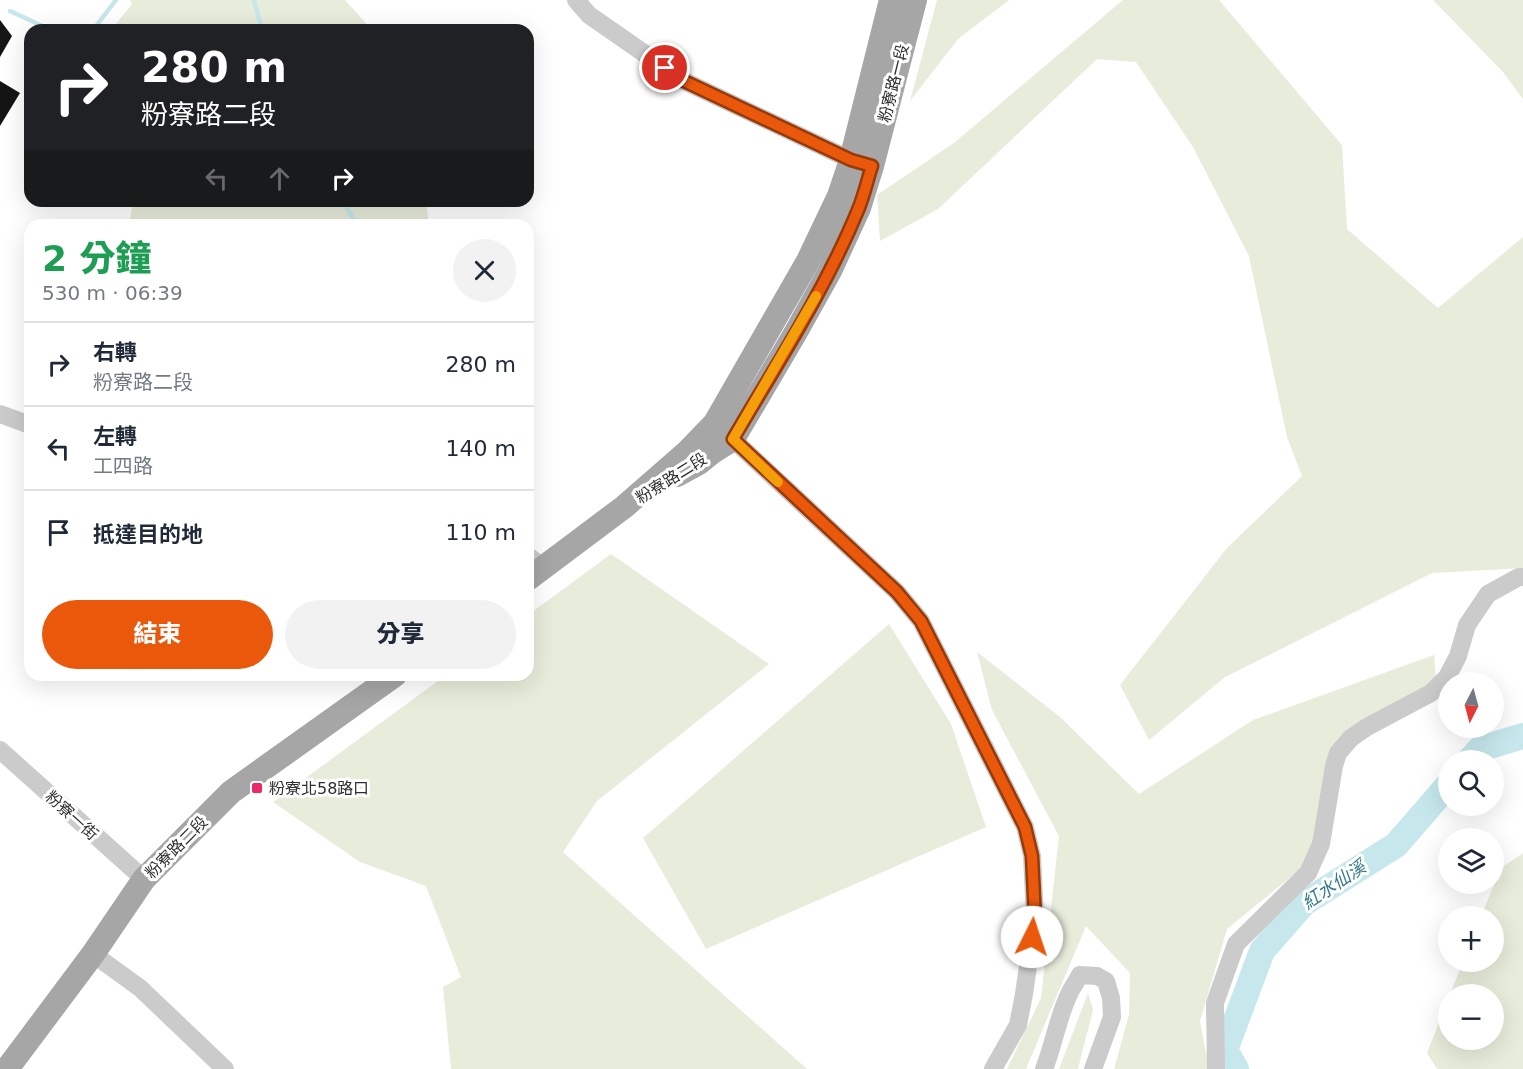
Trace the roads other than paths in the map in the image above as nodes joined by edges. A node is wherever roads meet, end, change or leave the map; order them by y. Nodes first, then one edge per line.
1 (576, 0) edge
2 (891, 0) edge
3 (915, 0) edge
4 (862, 163) junction
5 (0, 414) edge
6 (24, 423) edge
7 (715, 423) junction
8 (733, 439) junction
9 (624, 507) junction
10 (534, 566) edge
11 (1523, 577) edge
12 (387, 681) edge
13 (0, 750) edge
14 (144, 879) junction
15 (93, 954) junction
16 (7, 1069) edge
17 (225, 1069) edge
18 (993, 1069) edge
19 (1044, 1069) edge
20 (1093, 1069) edge
21 (1216, 1069) edge

1 - 4 street
2 - 4 main road, 粉寮路一段
3 - 4 main road, 粉寮路一段
4 - 7 main road, 粉寮路二段
4 - 8 main road, 粉寮路二段
5 - 6 street
7 - 8 street
7 - 9 main road, 粉寮路二段
8 - 9 main road, 粉寮路二段
8 - 18 street
9 - 10 main road, 粉寮路二段
11 - 21 street
12 - 14 main road, 粉寮路二段
13 - 14 street, 粉寮一街
14 - 15 main road, 粉寮路二段
15 - 16 main road, 粉寮路二段
15 - 17 street
19 - 20 street

